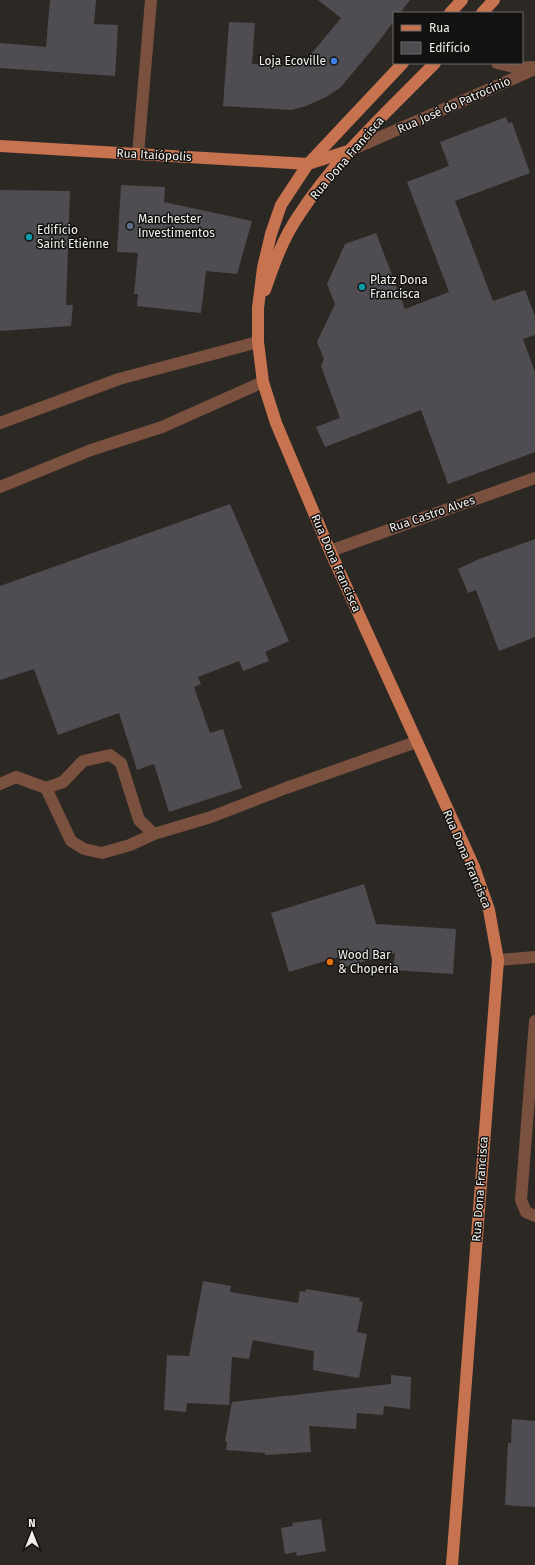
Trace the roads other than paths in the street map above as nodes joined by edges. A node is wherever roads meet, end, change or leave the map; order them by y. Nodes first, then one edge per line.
1 (152, 0) edge
2 (462, 0) edge
3 (494, 0) edge
4 (451, 12) edge
5 (483, 12) edge
6 (402, 64) edge
7 (434, 64) edge
8 (501, 64) edge
9 (535, 68) edge
10 (0, 146) edge
11 (351, 150) junction
12 (138, 154) junction
13 (308, 164) junction
14 (258, 308) junction
15 (258, 342) junction
16 (262, 382) junction
17 (0, 423) edge
18 (535, 478) edge
19 (0, 487) edge
20 (330, 551) junction
21 (416, 742) junction
22 (0, 784) edge
23 (46, 788) junction
24 (154, 834) junction
25 (535, 957) edge
26 (498, 960) junction
27 (535, 1021) edge
28 (535, 1216) edge
29 (452, 1565) edge

1 - 12 street
2 - 4 main road
3 - 5 main road
6 - 13 main road, Rua Dona Francisca
7 - 11 main road, Rua Dona Francisca
8 - 9 street, Rua José do Patrocínio
9 - 11 street, Rua José do Patrocínio
10 - 12 main road, Rua Itaiópolis
11 - 13 main road
11 - 14 main road, Rua Dona Francisca
12 - 13 main road, Rua Itaiópolis
13 - 14 main road, Rua Dona Francisca
14 - 15 main road, Rua Dona Francisca
15 - 16 main road, Rua Dona Francisca
15 - 17 street
16 - 19 street
16 - 20 main road, Rua Dona Francisca
18 - 20 street, Rua Castro Alves
20 - 21 main road, Rua Dona Francisca
21 - 24 street
21 - 26 main road, Rua Dona Francisca
22 - 23 street
23 - 24 street
23 - 24 street
25 - 26 street
26 - 29 main road, Rua Dona Francisca
27 - 28 street

